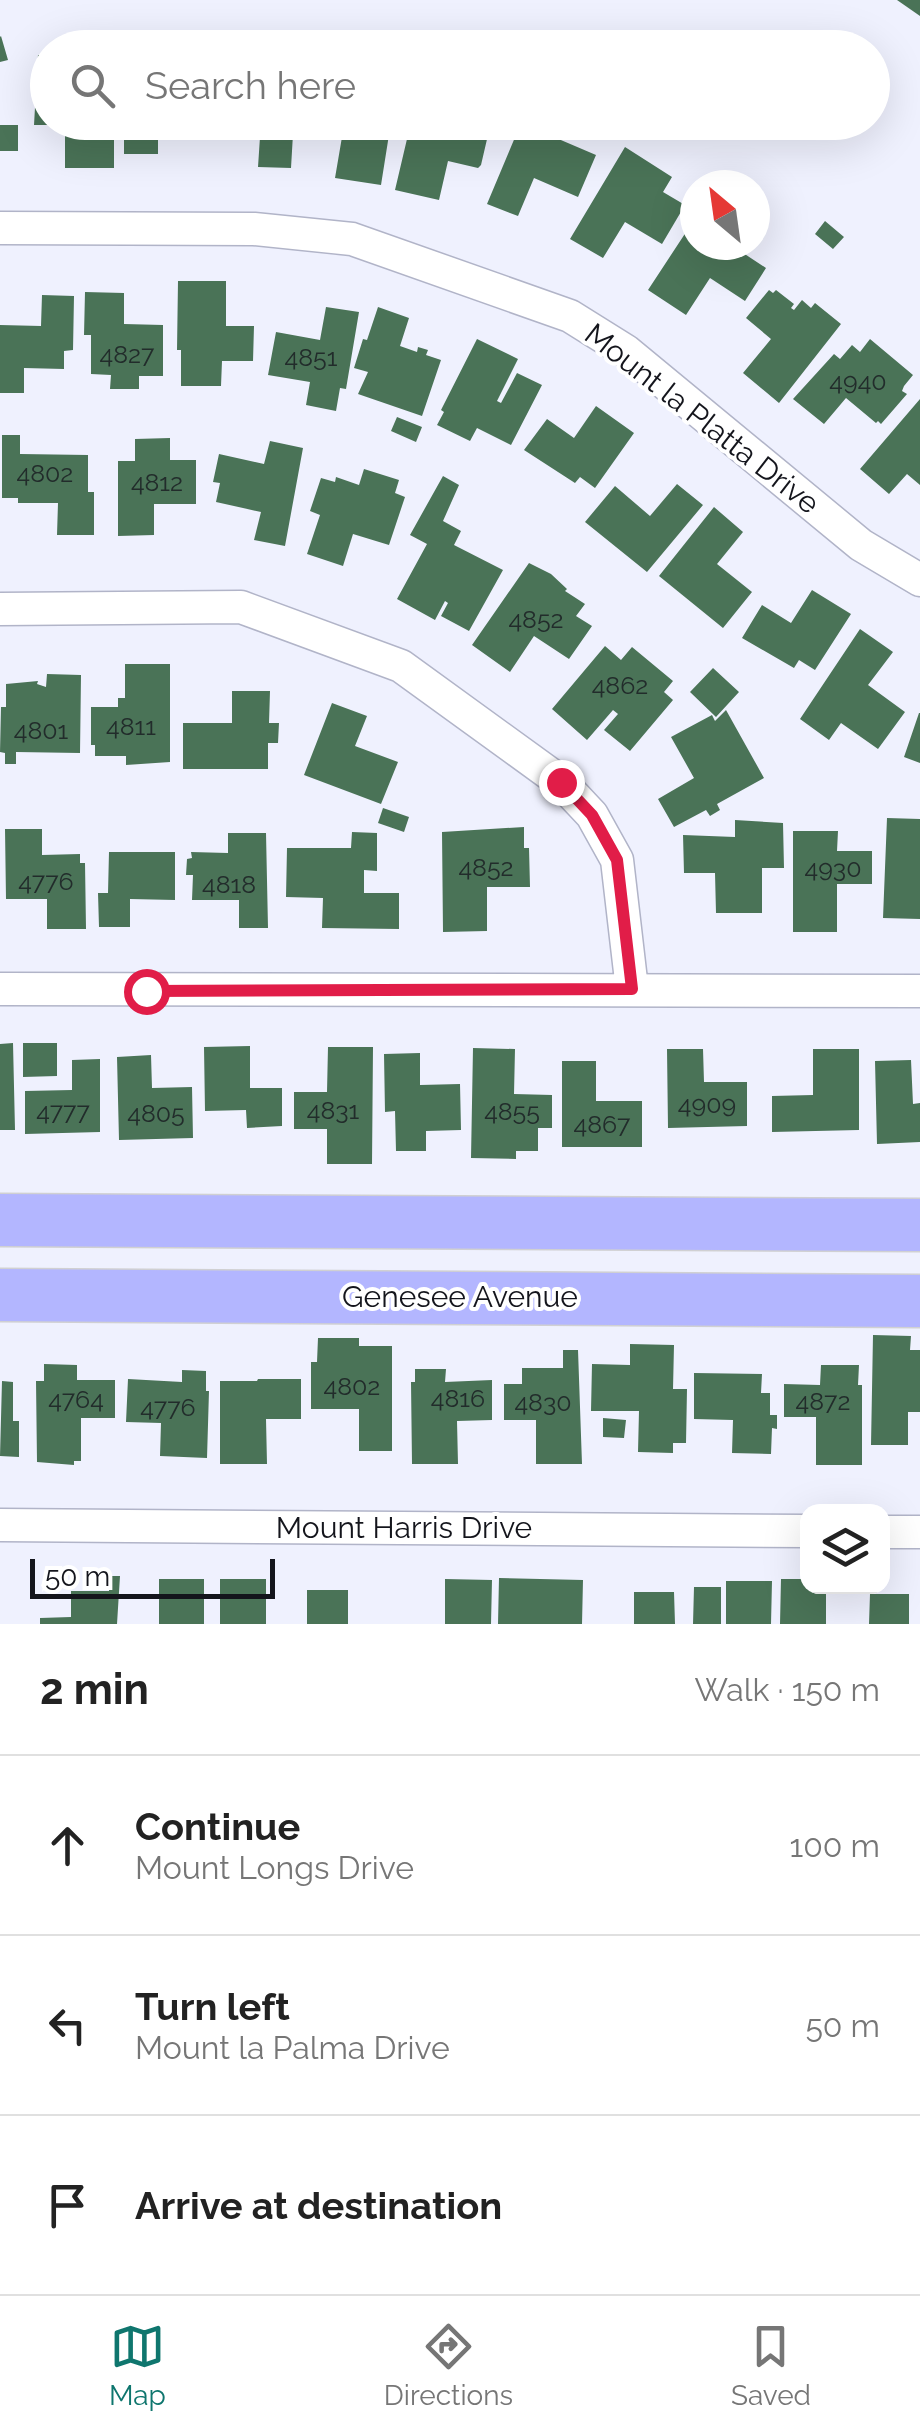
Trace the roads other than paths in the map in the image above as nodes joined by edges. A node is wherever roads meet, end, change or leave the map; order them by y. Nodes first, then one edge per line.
1 (0, 228) edge
2 (920, 580) edge
3 (0, 610) edge
4 (0, 989) edge
5 (632, 989) junction
6 (920, 990) edge
7 (0, 1220) edge
8 (920, 1224) edge
9 (0, 1295) edge
10 (920, 1301) edge
11 (0, 1526) edge
12 (800, 1531) edge
13 (890, 1532) edge
14 (920, 1532) edge

1 - 2 street, Mount la Platta Drive
3 - 5 street
4 - 5 street
5 - 6 street
7 - 8 main road
9 - 10 main road, Genesee Avenue
11 - 12 street, Mount Harris Drive
13 - 14 street

